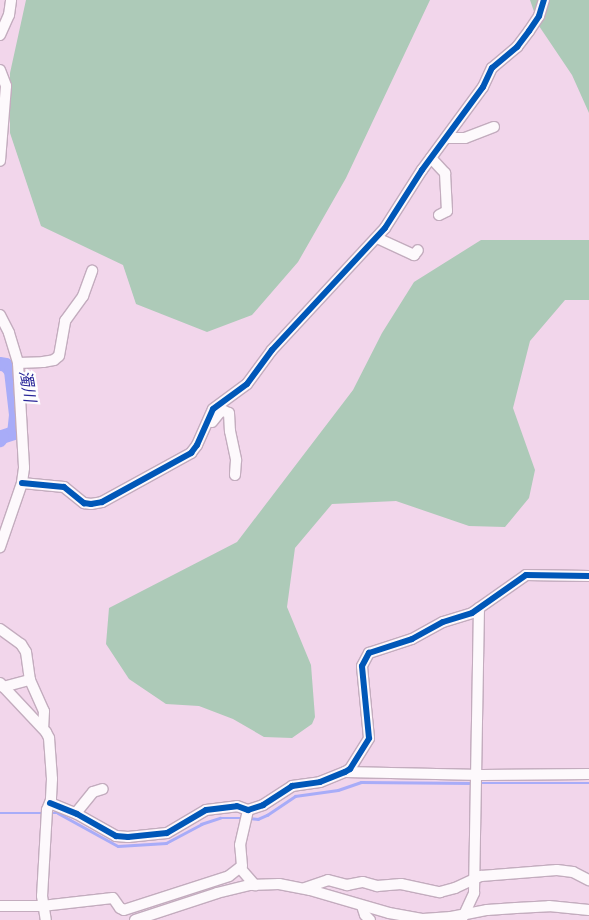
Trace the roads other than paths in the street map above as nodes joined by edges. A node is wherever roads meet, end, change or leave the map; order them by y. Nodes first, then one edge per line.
1 (11, 0) edge
2 (544, 0) edge
3 (0, 35) edge
4 (0, 70) edge
5 (494, 127) dead end
6 (446, 138) junction
7 (431, 158) junction
8 (0, 161) edge
9 (439, 215) dead end
10 (377, 238) junction
11 (418, 250) dead end
12 (92, 271) dead end
13 (0, 314) edge
14 (18, 363) junction
15 (201, 436) junction
16 (235, 475) dead end
17 (22, 483) junction
18 (0, 547) edge
19 (589, 576) edge
20 (479, 608) junction
21 (0, 629) edge
22 (30, 680) junction
23 (2, 685) edge
24 (42, 728) junction
25 (589, 767) edge
26 (344, 772) junction
27 (589, 774) edge
28 (475, 781) junction
29 (103, 789) dead end
30 (48, 810) junction
31 (76, 813) junction
32 (247, 817) junction
33 (240, 868) junction
34 (474, 878) junction
35 (589, 880) edge
36 (255, 885) junction
37 (305, 888) junction
38 (0, 906) edge
39 (42, 906) junction
40 (362, 906) junction
41 (589, 910) edge
42 (463, 917) edge
43 (46, 920) edge
44 (135, 920) edge
45 (370, 920) edge

1 - 3 street
2 - 6 street
4 - 8 street
5 - 6 street
6 - 7 street
7 - 9 street
7 - 10 street
10 - 11 street
10 - 15 street
12 - 14 street
13 - 14 street
14 - 17 street
15 - 16 street
15 - 17 street
17 - 18 street
19 - 20 street
20 - 26 street
20 - 28 street
21 - 22 street
22 - 23 street
22 - 24 street
23 - 24 street
24 - 30 street
25 - 27 street
26 - 28 street
26 - 32 street
27 - 28 street
28 - 34 street
29 - 31 street
30 - 31 street
30 - 39 street
31 - 32 street
32 - 33 street
33 - 36 street
33 - 39 street
34 - 35 street
34 - 37 street
34 - 42 street
36 - 37 street
36 - 44 street
37 - 40 street
38 - 39 street
39 - 43 street
40 - 42 street
40 - 45 street
41 - 42 street

